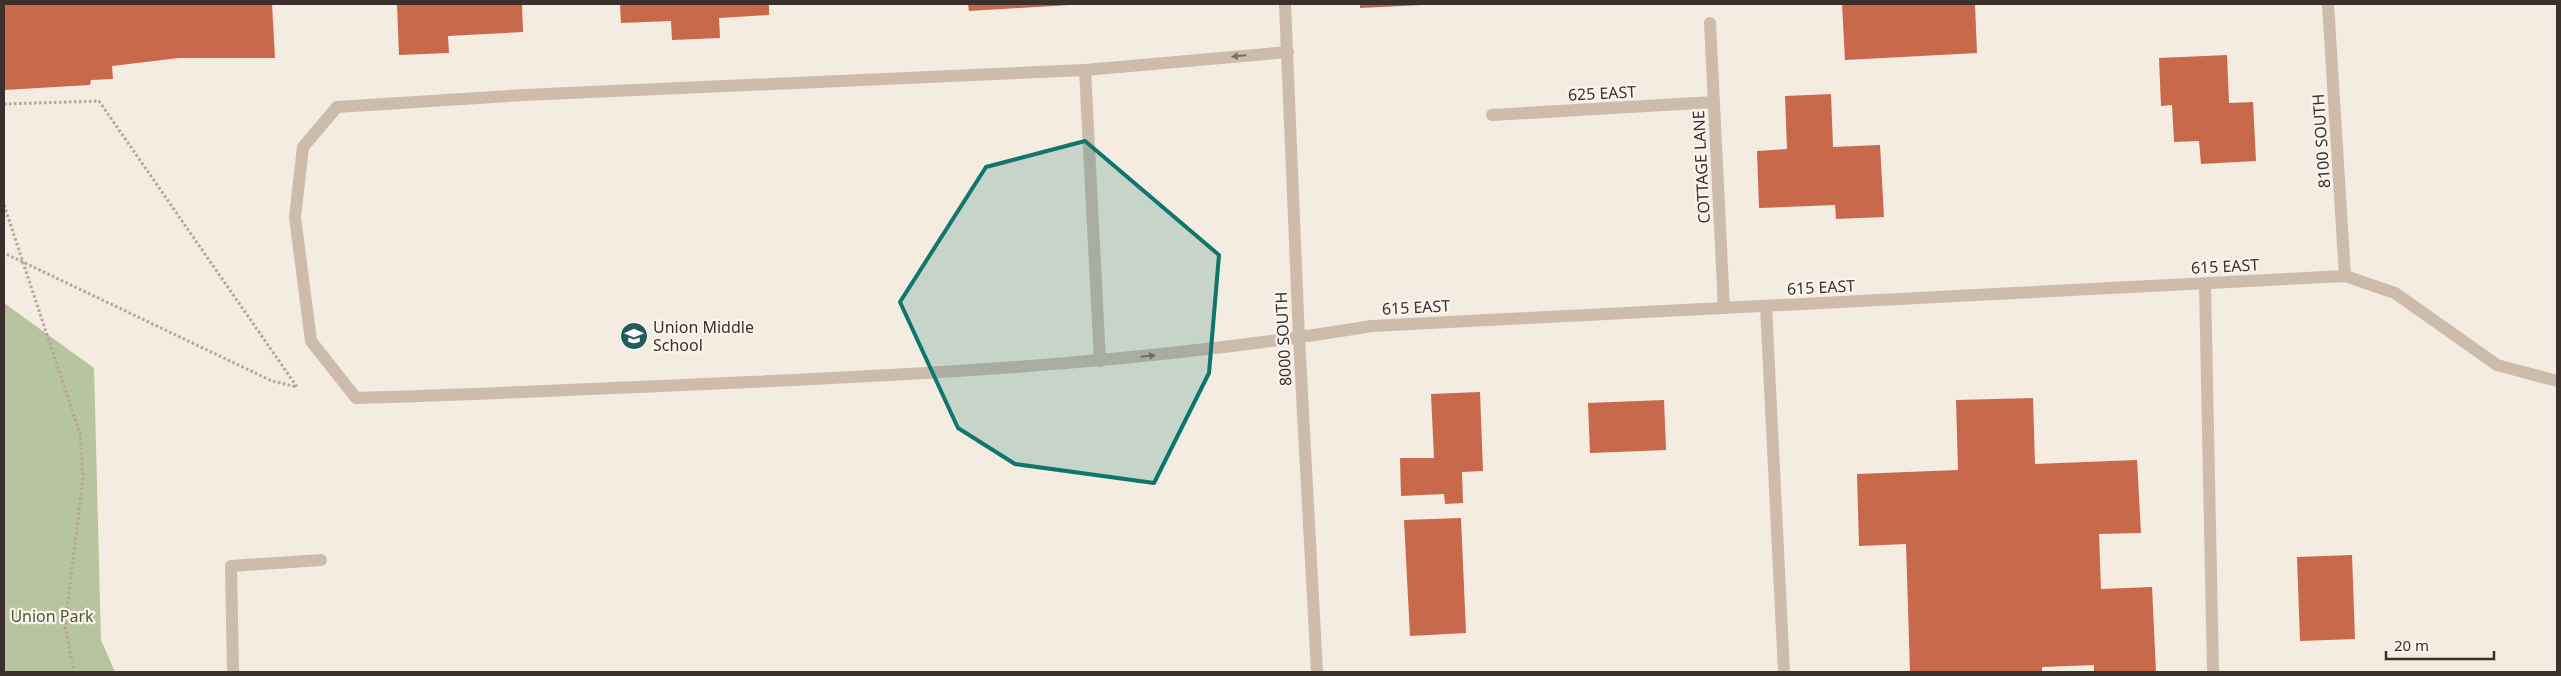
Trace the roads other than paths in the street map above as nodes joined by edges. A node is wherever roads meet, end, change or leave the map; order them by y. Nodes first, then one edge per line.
1 (1285, 4) edge
2 (2328, 4) edge
3 (1710, 24) dead end
4 (1288, 52) junction
5 (1086, 70) junction
6 (1714, 102) junction
7 (1492, 115) dead end
8 (2345, 276) junction
9 (2205, 284) junction
10 (1766, 306) junction
11 (1724, 308) junction
12 (1299, 338) junction
13 (1100, 361) junction
14 (2557, 381) edge
15 (321, 560) dead end
16 (233, 672) edge
17 (1317, 672) edge
18 (1784, 672) edge
19 (2213, 672) edge

1 - 4 street, 8000 SOUTH
2 - 8 street, 8100 SOUTH
3 - 6 street, COTTAGE LANE
4 -> 5 street
4 - 12 street, 8000 SOUTH
5 - 13 street
5 - 13 street, 615 EAST
6 - 7 street, 625 EAST
6 - 11 street, COTTAGE LANE
8 - 9 street, 615 EAST
8 - 14 street
9 - 10 street, 615 EAST
9 - 19 street
10 - 11 street, 615 EAST
10 - 18 street
11 - 12 street, 615 EAST
13 -> 12 street, 615 EAST
12 - 17 street, 8000 SOUTH
15 - 16 street

